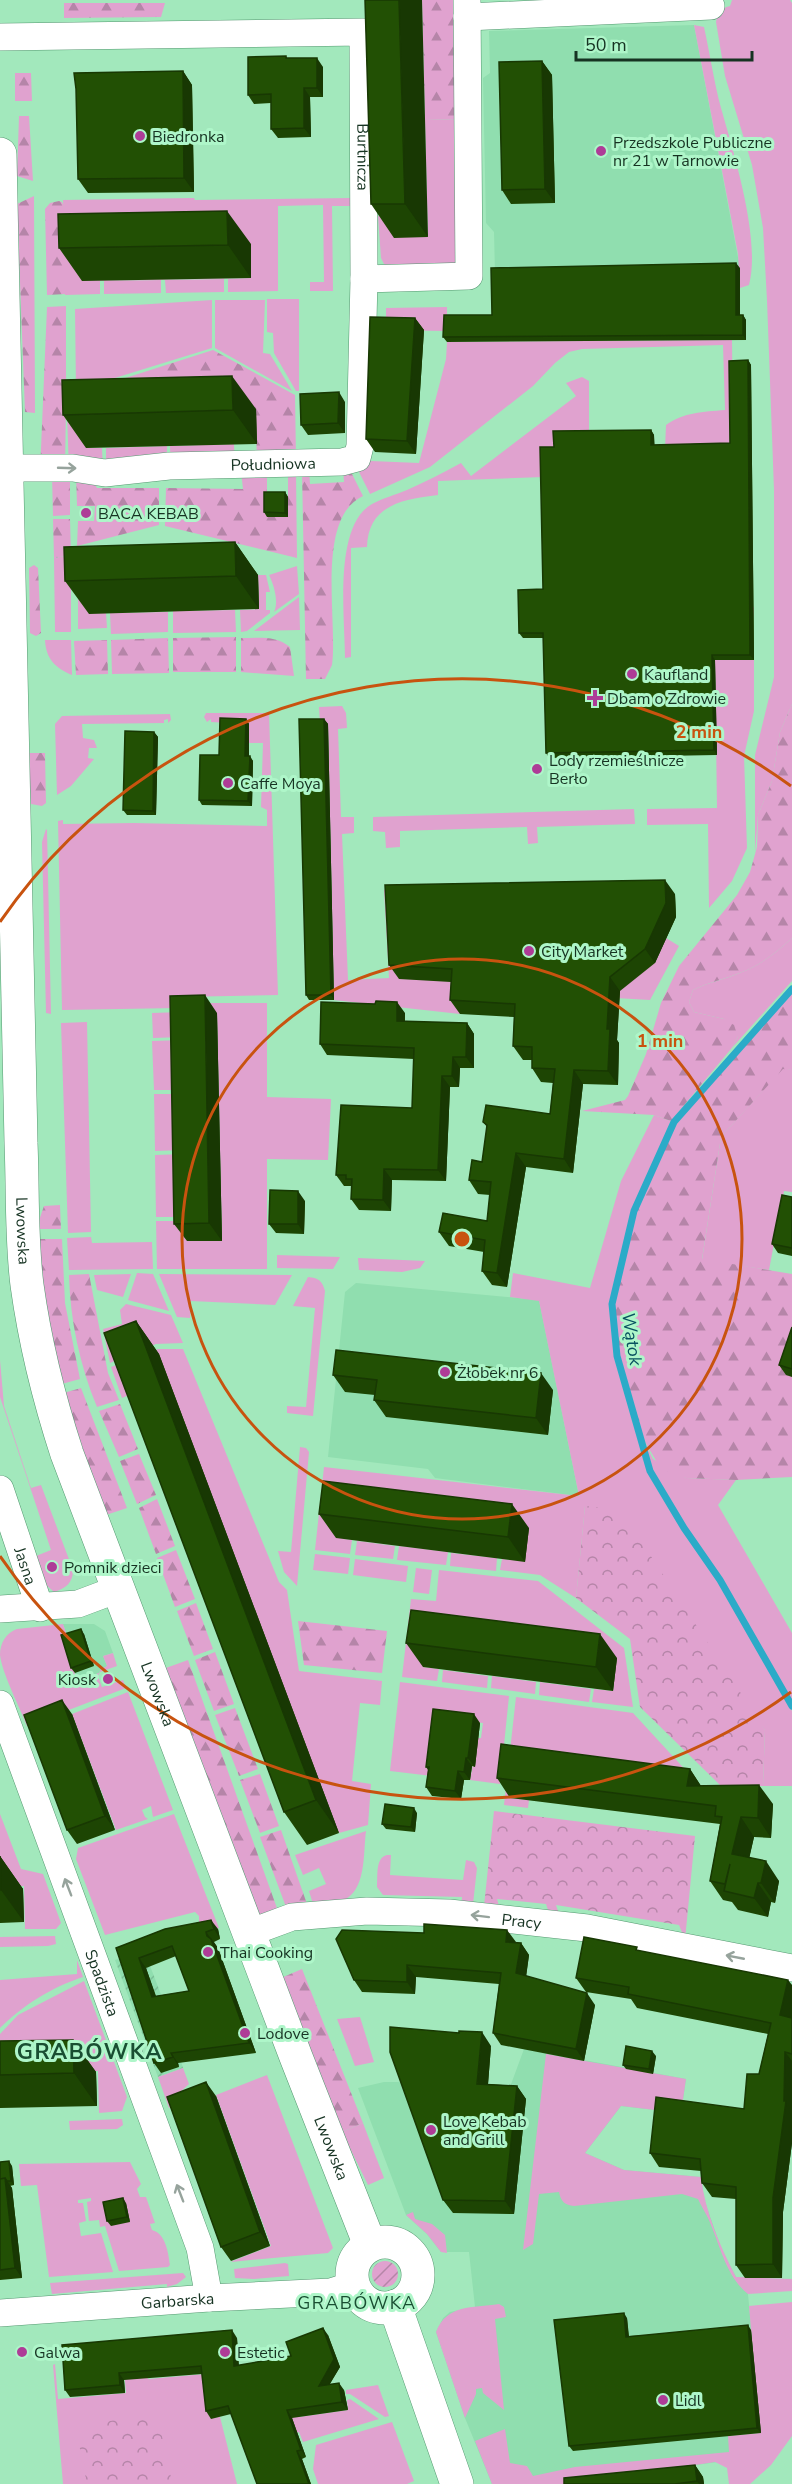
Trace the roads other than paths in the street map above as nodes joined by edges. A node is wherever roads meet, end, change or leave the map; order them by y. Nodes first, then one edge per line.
1 (711, 6) dead end
2 (467, 8) edge
3 (0, 37) edge
4 (0, 154) edge
5 (364, 279) junction
6 (8, 468) junction
7 (6, 697) edge
8 (0, 1489) edge
9 (118, 1589) junction
10 (40, 1608) junction
11 (0, 1609) edge
12 (0, 1704) edge
13 (249, 1933) junction
14 (792, 1968) edge
15 (370, 2245) junction
16 (354, 2285) junction
17 (209, 2298) junction
18 (395, 2306) junction
19 (0, 2313) edge
20 (457, 2484) edge

1 - 2 street
2 - 5 street
3 - 5 street, Burtnicza
4 - 6 street, Lwowska
6 -> 5 street, Południowa
6 - 7 street, Lwowska
7 - 9 street, Lwowska
8 - 10 street, Jasna
9 - 10 street
9 - 13 street, Lwowska
10 - 11 street
17 -> 12 street, Spadzista
14 -> 13 street, Pracy
13 - 15 street, Lwowska
15 - 16 street
15 - 18 street
16 - 17 street, Garbarska
16 - 18 street
17 - 19 street, Garbarska
18 - 20 street

